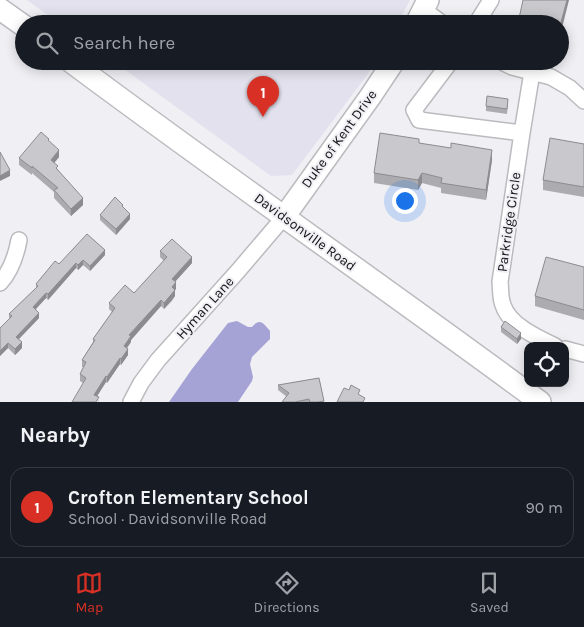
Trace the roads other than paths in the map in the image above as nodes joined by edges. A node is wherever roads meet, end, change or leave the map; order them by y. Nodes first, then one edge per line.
1 (491, 0) edge
2 (0, 9) edge
3 (482, 15) edge
4 (15, 20) edge
5 (82, 70) edge
6 (388, 70) edge
7 (444, 70) edge
8 (524, 70) edge
9 (532, 72) junction
10 (584, 102) edge
11 (522, 133) junction
12 (284, 216) junction
13 (19, 240) dead end
14 (0, 283) edge
15 (547, 342) edge
16 (569, 350) edge
17 (584, 354) edge
18 (130, 402) edge
19 (540, 402) edge

1 - 3 street
2 - 4 main road
5 - 12 main road, Davidsonville Road
6 - 12 main road, Duke of Kent Drive
7 - 11 street
8 - 9 street
9 - 10 street
9 - 11 street, Parkridge Circle
11 - 15 street, Parkridge Circle
12 - 18 street, Hyman Lane
12 - 19 main road, Davidsonville Road
13 - 14 street
16 - 17 street

